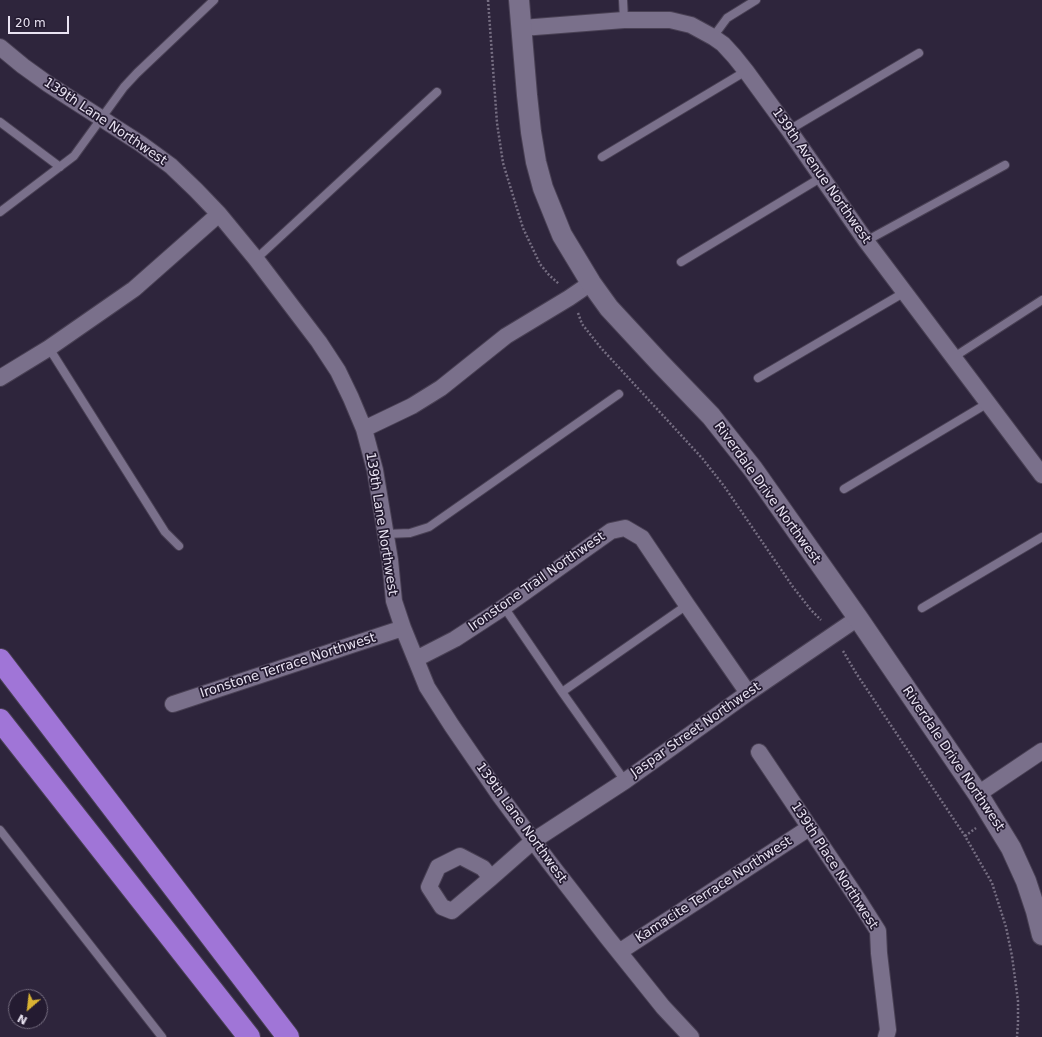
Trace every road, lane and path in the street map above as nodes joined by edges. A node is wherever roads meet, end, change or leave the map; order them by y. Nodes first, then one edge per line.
1 (214, 0) edge
2 (488, 0) edge
3 (519, 0) edge
4 (623, 0) edge
5 (756, 0) edge
6 (624, 20) junction
7 (522, 28) junction
8 (713, 36) junction
9 (0, 48) edge
10 (919, 53) dead end
11 (746, 71) junction
12 (437, 92) dead end
13 (101, 118) junction
14 (0, 122) edge
15 (789, 130) junction
16 (602, 157) dead end
17 (1005, 165) dead end
18 (60, 167) junction
19 (822, 177) junction
20 (0, 212) edge
21 (219, 214) junction
22 (866, 241) junction
23 (256, 259) junction
24 (680, 262) dead end
25 (591, 283) junction
26 (560, 285) dead end
27 (905, 292) junction
28 (1042, 300) edge
29 (49, 348) junction
30 (954, 357) junction
31 (0, 378) edge
32 (758, 378) dead end
33 (619, 394) dead end
34 (988, 403) junction
35 (364, 429) junction
36 (1040, 469) edge
37 (844, 489) dead end
38 (386, 534) junction
39 (1042, 537) edge
40 (179, 546) dead end
41 (687, 605) junction
42 (504, 607) junction
43 (922, 608) dead end
44 (858, 618) junction
45 (403, 628) junction
46 (416, 659) junction
47 (0, 660) edge
48 (562, 692) junction
49 (748, 693) junction
50 (173, 704) dead end
51 (0, 720) edge
52 (759, 752) dead end
53 (1041, 755) edge
54 (625, 781) junction
55 (978, 794) junction
56 (809, 828) junction
57 (0, 830) edge
58 (533, 841) junction
59 (491, 878) dead end
60 (1042, 935) edge
61 (619, 952) junction
62 (162, 1037) edge
63 (249, 1037) edge
64 (288, 1037) edge
65 (691, 1037) edge
66 (886, 1037) edge

1 - 13 lane
2 - 26 path
3 - 7 street, Riverdale Drive Northwest
4 - 6 lane
5 - 8 lane
6 - 7 street, 139th Avenue Northwest
6 - 8 street, 139th Avenue Northwest
7 - 25 street, Riverdale Drive Northwest
8 - 11 street, 139th Avenue Northwest
9 - 13 street, 139th Lane Northwest
10 - 15 lane
11 - 15 street, 139th Avenue Northwest
11 - 16 lane
12 - 23 lane
13 - 18 lane
13 - 21 street, 139th Lane Northwest
14 - 18 lane
15 - 19 street, 139th Avenue Northwest
17 - 22 lane
18 - 20 lane
19 - 22 street, 139th Avenue Northwest
19 - 24 lane
21 - 23 street, 139th Lane Northwest
21 - 29 street
22 - 27 street, 139th Avenue Northwest
23 - 35 street, 139th Lane Northwest
25 - 35 street
25 - 44 street, Riverdale Drive Northwest
27 - 30 street, 139th Avenue Northwest
27 - 32 lane
28 - 30 lane
29 - 31 street
29 - 40 lane
30 - 34 street, 139th Avenue Northwest
33 - 38 lane
34 - 36 street, 139th Avenue Northwest
34 - 37 lane
35 - 38 street, 139th Lane Northwest
38 - 45 street, 139th Lane Northwest
39 - 43 lane
41 - 42 street, Ironstone Trail Northwest
41 - 48 lane
41 - 49 street, Ironstone Trail Northwest
42 - 46 street, Ironstone Trail Northwest
42 - 48 lane
44 - 49 street, Jaspar Street Northwest
44 - 55 street, Riverdale Drive Northwest
45 - 46 street, 139th Lane Northwest
45 - 50 street, Ironstone Terrace Northwest
46 - 58 street, 139th Lane Northwest
47 - 64 highway
48 - 54 lane
49 - 54 street, Jaspar Street Northwest
51 - 63 highway
52 - 56 street, 139th Place Northwest
53 - 55 street
54 - 58 street, Jaspar Street Northwest
55 - 60 street, Riverdale Drive Northwest
56 - 61 street, Kamacite Terrace Northwest
56 - 66 street, 139th Place Northwest
57 - 62 lane
58 - 59 street, Jaspar Street Northwest
58 - 61 street, 139th Lane Northwest
61 - 65 street, 139th Lane Northwest

